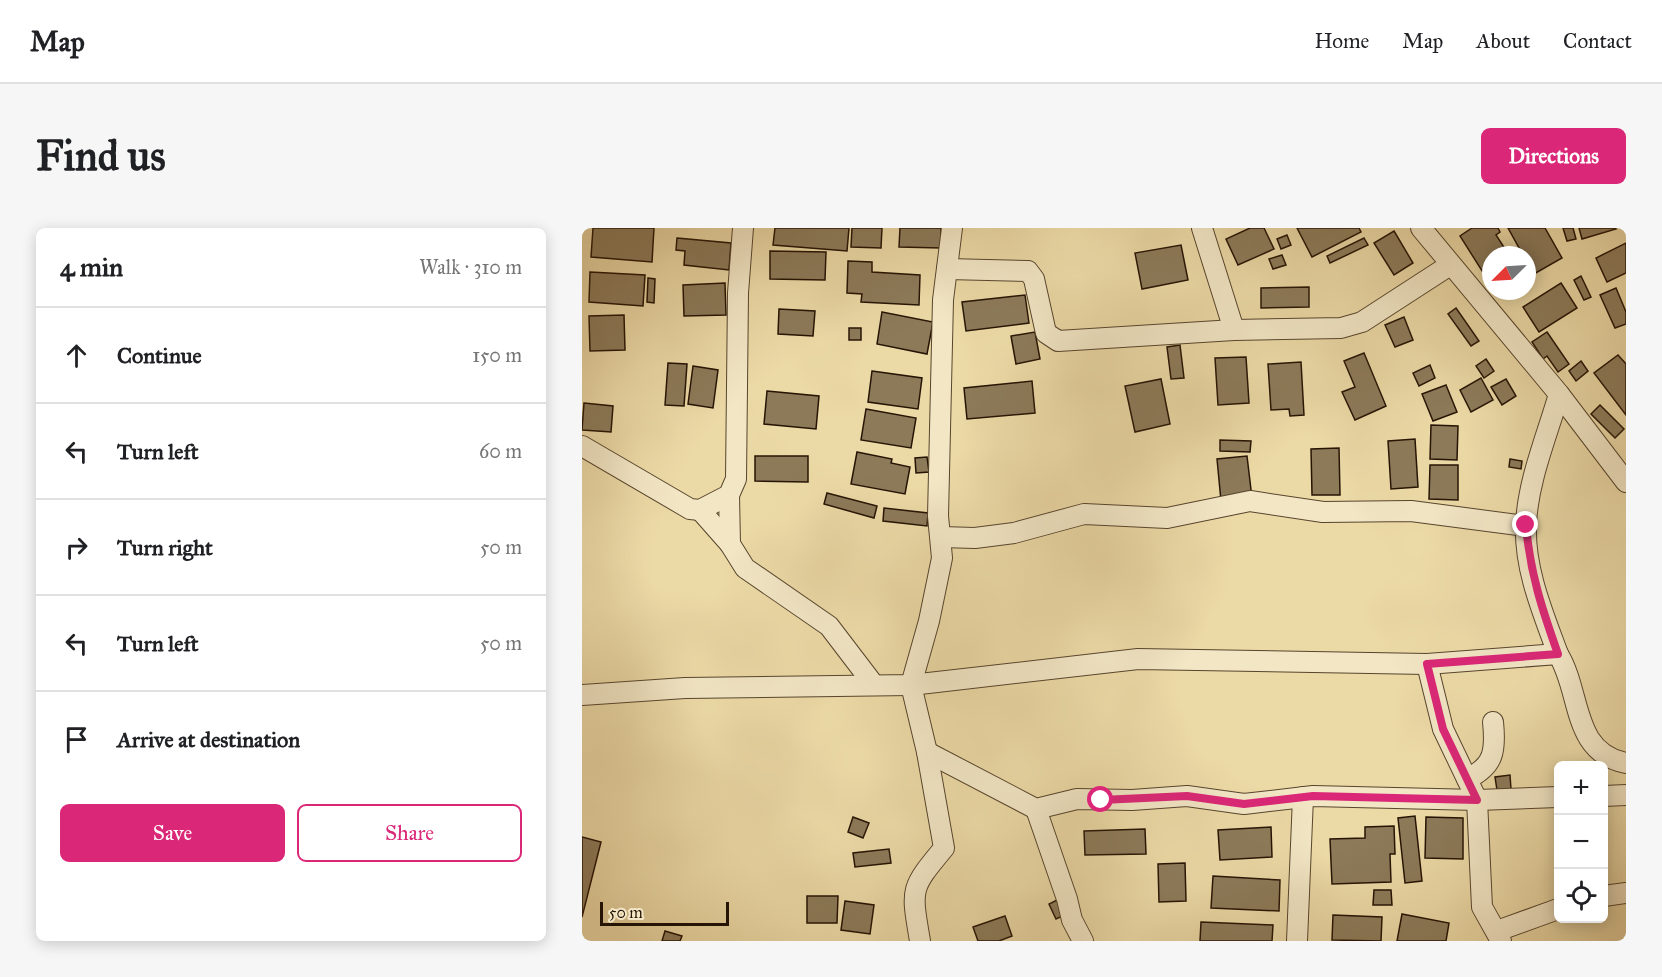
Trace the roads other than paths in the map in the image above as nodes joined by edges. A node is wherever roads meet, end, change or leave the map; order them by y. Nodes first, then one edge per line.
1 (743, 228) edge
2 (952, 228) edge
3 (1202, 228) edge
4 (1421, 228) edge
5 (1450, 265) junction
6 (947, 269) junction
7 (1234, 330) junction
8 (1559, 394) junction
9 (582, 446) edge
10 (1626, 482) edge
11 (729, 495) junction
12 (700, 510) junction
13 (1526, 525) junction
14 (942, 537) junction
15 (730, 544) junction
16 (1558, 654) junction
17 (1427, 664) junction
18 (911, 685) junction
19 (874, 686) junction
20 (582, 695) edge
21 (1492, 722) dead end
22 (1626, 745) edge
23 (927, 752) junction
24 (1605, 756) junction
25 (1626, 764) edge
26 (1467, 779) junction
27 (1608, 795) edge
28 (1626, 795) edge
29 (1303, 797) junction
30 (1554, 797) edge
31 (1477, 800) junction
32 (1036, 809) junction
33 (1626, 892) edge
34 (1608, 895) edge
35 (1554, 911) edge
36 (1499, 936) edge
37 (920, 941) edge
38 (1083, 941) edge
39 (1297, 941) edge

1 - 11 street
2 - 6 street
3 - 7 street
4 - 5 street
5 - 7 street
5 - 8 street
6 - 7 street
6 - 14 street
8 - 10 street
8 - 13 street
9 - 12 street
11 - 12 street
11 - 15 street
12 - 15 street
13 - 14 street
13 - 16 street
14 - 18 street
15 - 19 street
16 - 17 street
16 - 24 street
17 - 18 street
17 - 26 street
18 - 19 street
18 - 23 street
19 - 20 street
21 - 26 street
22 - 24 street
23 - 32 street
23 - 37 street
24 - 25 street
26 - 31 street
27 - 28 street
29 - 31 street
29 - 32 street
29 - 39 street
30 - 31 street
31 - 36 street
32 - 38 street
33 - 34 street
35 - 36 street

